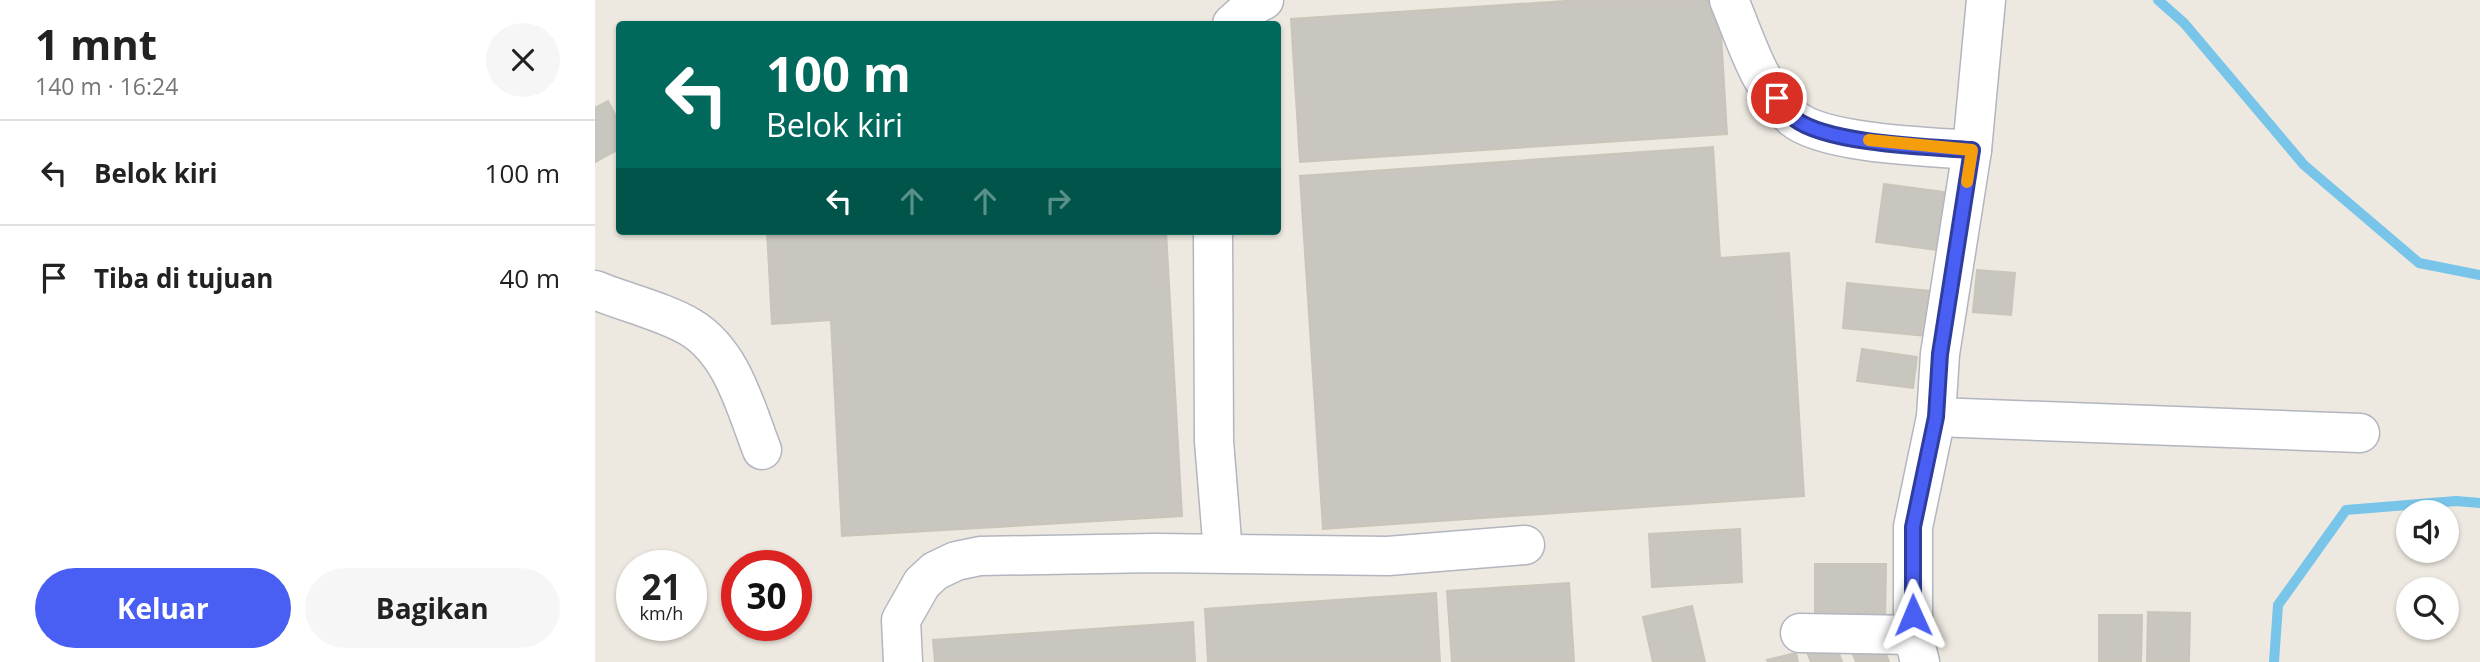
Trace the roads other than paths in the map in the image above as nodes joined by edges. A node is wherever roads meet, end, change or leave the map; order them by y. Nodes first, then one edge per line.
1 (1264, 0) edge
2 (1729, 0) edge
3 (1986, 0) edge
4 (1234, 21) edge
5 (1972, 150) junction
6 (1213, 235) edge
7 (595, 290) edge
8 (1936, 417) junction
9 (2360, 433) dead end
10 (761, 450) dead end
11 (1525, 545) dead end
12 (1223, 553) junction
13 (1800, 632) dead end
14 (1917, 648) edge
15 (903, 662) edge

1 - 4 street
2 - 5 street
3 - 5 street
5 - 8 street
6 - 12 street
7 - 10 street
8 - 9 street
8 - 14 street
11 - 12 street
12 - 15 street
13 - 14 street

